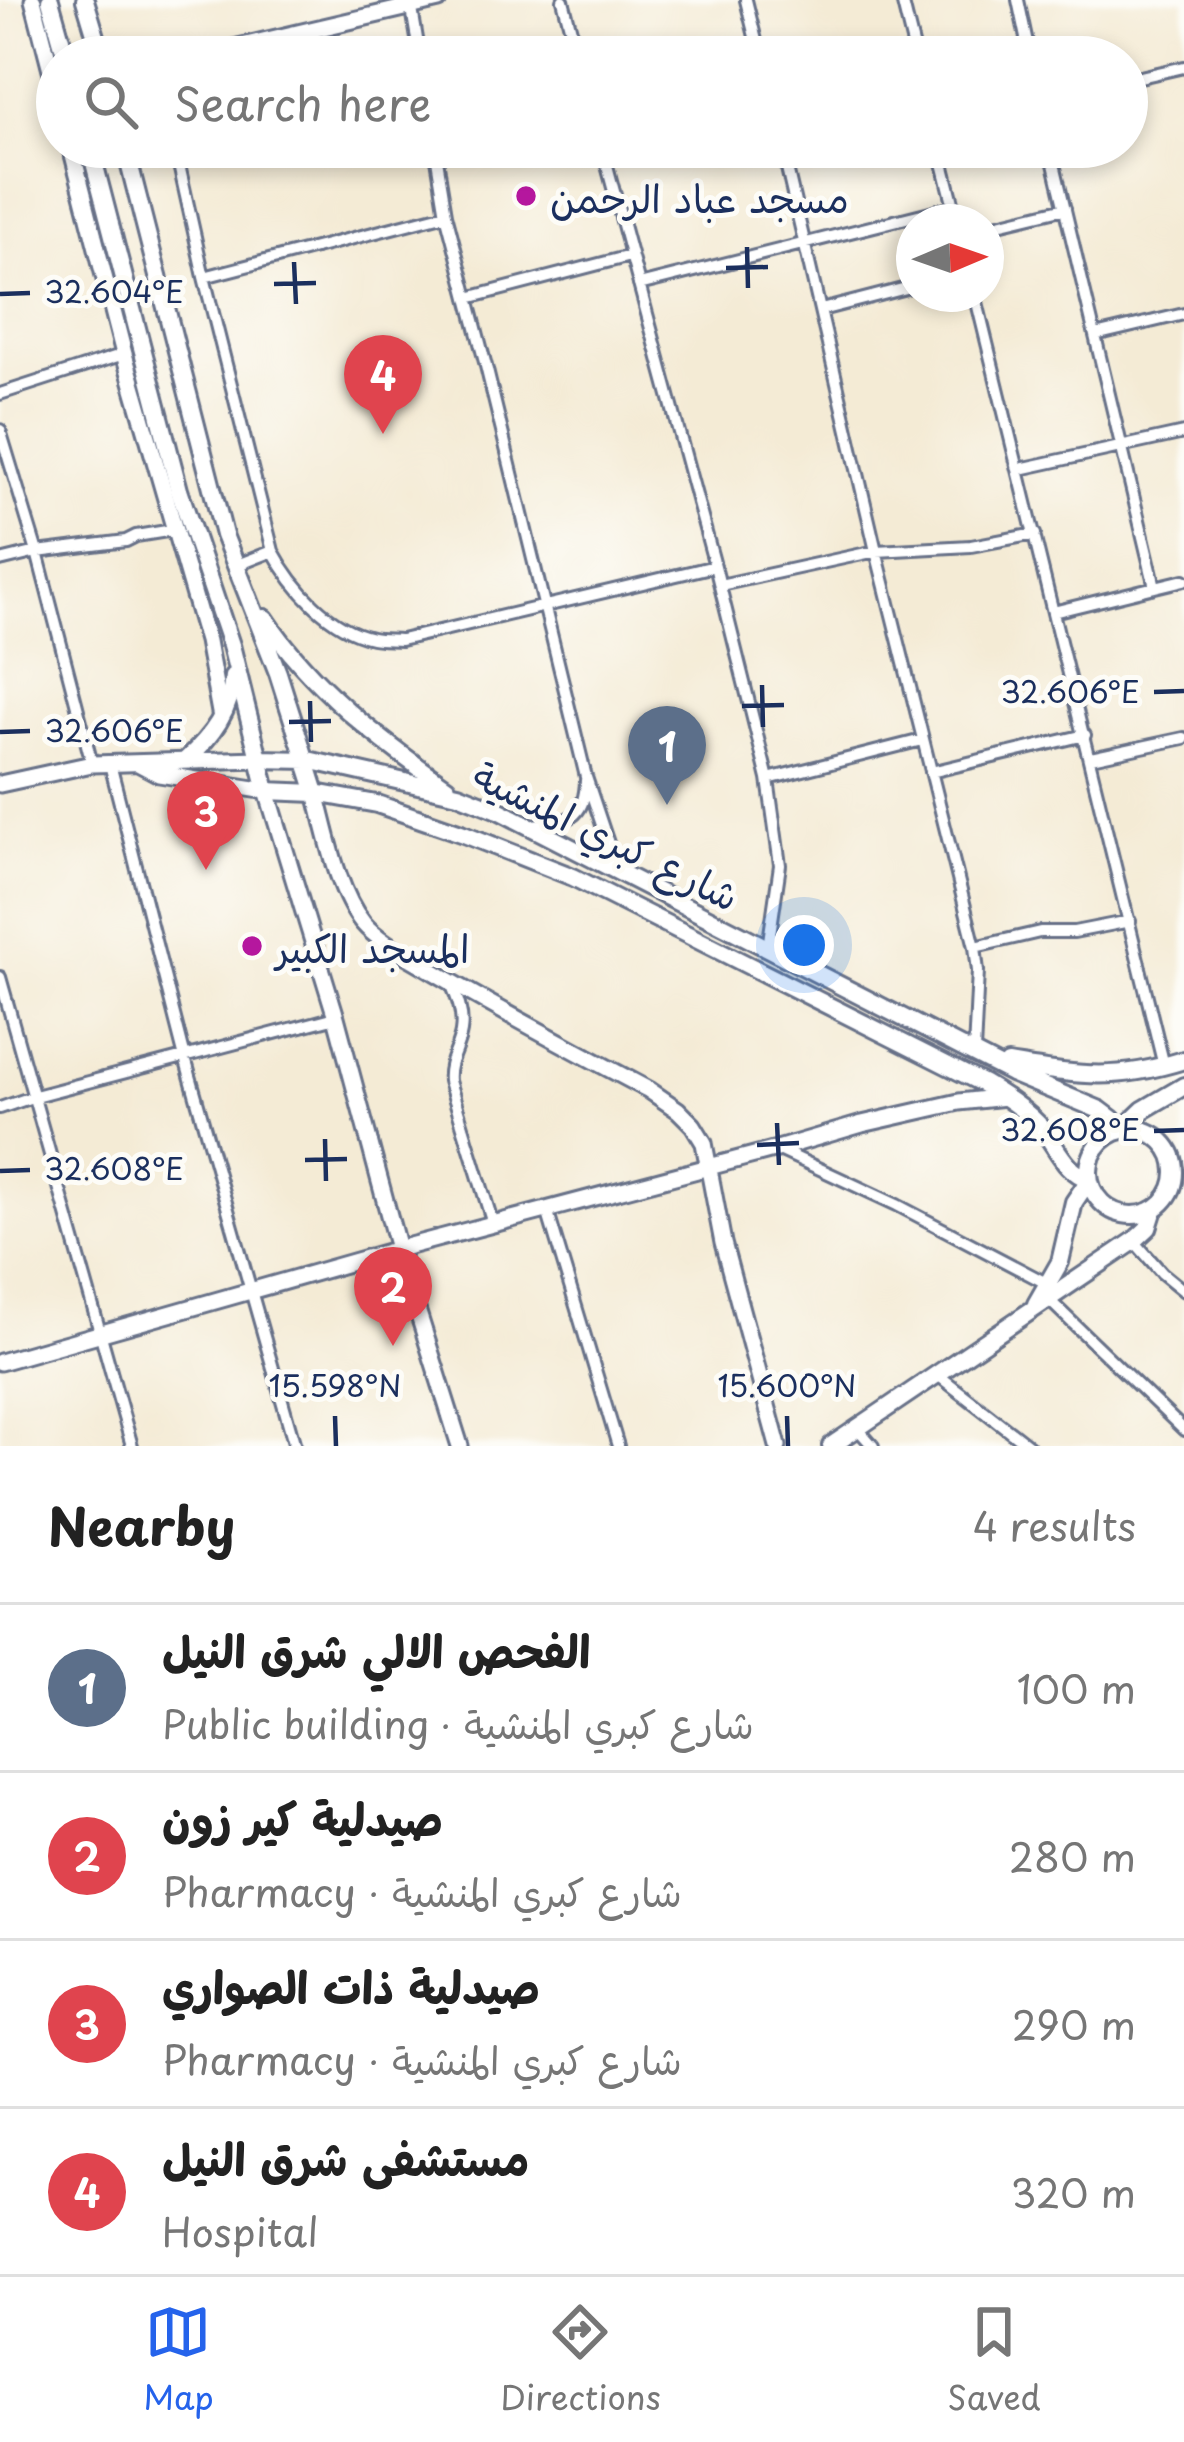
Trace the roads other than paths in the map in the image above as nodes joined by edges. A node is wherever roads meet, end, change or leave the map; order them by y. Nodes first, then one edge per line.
1 (33, 0) edge
2 (50, 0) edge
3 (85, 0) edge
4 (439, 0) edge
5 (563, 0) edge
6 (746, 0) edge
7 (902, 0) edge
8 (1018, 0) edge
9 (411, 3) edge
10 (42, 36) edge
11 (60, 36) edge
12 (96, 36) edge
13 (279, 36) edge
14 (416, 36) edge
15 (572, 36) edge
16 (755, 36) edge
17 (911, 36) edge
18 (1026, 36) edge
19 (1184, 68) edge
20 (1148, 76) edge
21 (76, 168) edge
22 (95, 168) edge
23 (130, 168) edge
24 (180, 168) edge
25 (438, 168) edge
26 (607, 168) edge
27 (787, 168) edge
28 (944, 168) edge
29 (1055, 168) edge
30 (953, 204) edge
31 (1065, 208) junction
32 (446, 214) junction
33 (896, 220) edge
34 (1004, 223) edge
35 (805, 242) junction
36 (630, 256) junction
37 (204, 278) junction
38 (640, 285) junction
39 (896, 291) edge
40 (468, 298) junction
41 (821, 310) junction
42 (980, 312) edge
43 (1184, 314) edge
44 (1095, 335) junction
45 (124, 354) junction
46 (0, 394) edge
47 (0, 430) edge
48 (1184, 433) edge
49 (1122, 447) junction
50 (1020, 470) junction
51 (173, 530) junction
52 (1035, 534) junction
53 (273, 551) junction
54 (876, 551) junction
55 (38, 552) junction
56 (0, 561) edge
57 (235, 566) junction
58 (715, 566) junction
59 (1184, 580) edge
60 (243, 584) junction
61 (720, 585) junction
62 (1155, 587) junction
63 (545, 608) junction
64 (1053, 612) junction
65 (231, 645) junction
66 (222, 719) junction
67 (1085, 735) junction
68 (1184, 738) edge
69 (922, 740) junction
70 (1091, 758) junction
71 (259, 759) junction
72 (186, 760) junction
73 (308, 760) junction
74 (101, 764) junction
75 (140, 764) junction
76 (931, 772) junction
77 (586, 777) junction
78 (768, 779) junction
79 (0, 784) edge
80 (267, 790) junction
81 (316, 794) junction
82 (458, 794) junction
83 (530, 825) junction
84 (629, 877) junction
85 (1130, 921) junction
86 (975, 947) junction
87 (767, 950) junction
88 (0, 977) edge
89 (450, 981) junction
90 (336, 1017) junction
91 (974, 1052) junction
92 (185, 1058) junction
93 (1184, 1060) edge
94 (994, 1062) junction
95 (1164, 1066) junction
96 (1184, 1086) edge
97 (35, 1096) junction
98 (1005, 1097) junction
99 (0, 1108) edge
100 (1120, 1130) junction
101 (777, 1149) junction
102 (707, 1167) junction
103 (1089, 1180) junction
104 (1184, 1200) edge
105 (1158, 1206) junction
106 (548, 1210) junction
107 (493, 1224) junction
108 (1134, 1241) junction
109 (398, 1249) junction
110 (253, 1291) junction
111 (1184, 1291) edge
112 (1043, 1297) junction
113 (98, 1334) junction
114 (0, 1362) edge
115 (938, 1375) junction
116 (1184, 1430) edge
117 (844, 1439) edge
118 (132, 1446) edge
119 (296, 1446) edge
120 (460, 1446) edge
121 (618, 1446) edge
122 (778, 1446) edge
123 (872, 1446) edge
124 (1029, 1446) edge

1 - 10 street
2 - 11 main road
3 - 12 main road
4 - 9 street
5 - 15 street
6 - 16 street
7 - 17 street
8 - 18 street
9 - 13 street
9 - 14 street
19 - 20 street
21 - 45 street
22 - 65 main road
23 - 57 main road
24 - 37 street
25 - 32 street
26 - 36 street
27 - 35 street
28 - 30 street
29 - 31 street
31 - 34 street
31 - 44 street
32 - 37 street
32 - 40 street
33 - 35 street
35 - 38 street
35 - 41 street
36 - 38 street
36 - 40 street
37 - 53 street
38 - 58 street
39 - 41 street
40 - 63 street
41 - 54 street
42 - 50 street
43 - 44 street
44 - 49 street
45 - 46 street
45 - 51 street
47 - 55 street
48 - 49 street
49 - 50 street
49 - 62 street
50 - 52 street
51 - 55 street
51 - 66 street
52 - 54 street
52 - 64 street
53 - 57 street
53 - 63 street
54 - 61 street
54 - 69 street
55 - 56 street
55 - 74 street
57 - 60 main road
58 - 61 street
58 - 63 street
59 - 62 street
60 - 73 main road
60 - 82 main road
61 - 78 street
62 - 64 street
63 - 77 street
64 - 67 street
65 - 66 main road
65 - 71 main road
66 - 72 main road
67 - 70 street
67 - 76 street
68 - 70 street
69 - 76 street
69 - 78 street
70 - 85 street
71 - 72 street
71 - 73 main road, شارع كبري المنشية
71 - 80 main road
72 - 75 street
73 - 81 main road
73 - 82 main road, شارع كبري المنشية
74 - 75 street
74 - 79 street
74 - 92 street
75 - 80 street
76 - 86 street
77 - 83 street
77 - 84 street
78 - 87 street
80 - 81 main road, شارع كبري المنشية
80 - 90 street
81 - 89 street
81 - 98 main road, شارع كبري المنشية
82 - 83 main road, شارع كبري المنشية
83 - 84 main road, شارع كبري المنشية
84 - 87 main road, شارع كبري المنشية
85 - 86 street
85 - 95 street
86 - 91 street
87 - 91 main road, شارع كبري المنشية
88 - 97 street
89 - 102 street
89 - 107 street
90 - 92 street
90 - 109 street
91 - 94 main road, شارع كبري المنشية
92 - 97 street
92 - 110 street
93 - 95 main road
94 - 95 main road
94 - 100 main road, شارع كبري المنشية
96 - 100 main road
97 - 99 street
97 - 113 street
98 - 101 street
98 - 103 main road, شارع كبري المنشية
100 - 103 main road
100 - 105 main road
101 - 102 street
101 - 112 street
102 - 106 street
102 - 122 street
103 - 105 main road
103 - 112 main road
104 - 105 main road
105 - 108 main road
106 - 107 street
106 - 121 street
107 - 109 street
108 - 111 street
108 - 112 main road
109 - 110 street
109 - 120 street
110 - 113 street
110 - 119 street
112 - 115 main road
112 - 116 street
113 - 114 street
113 - 118 street
115 - 117 main road
115 - 124 street
117 - 123 street

